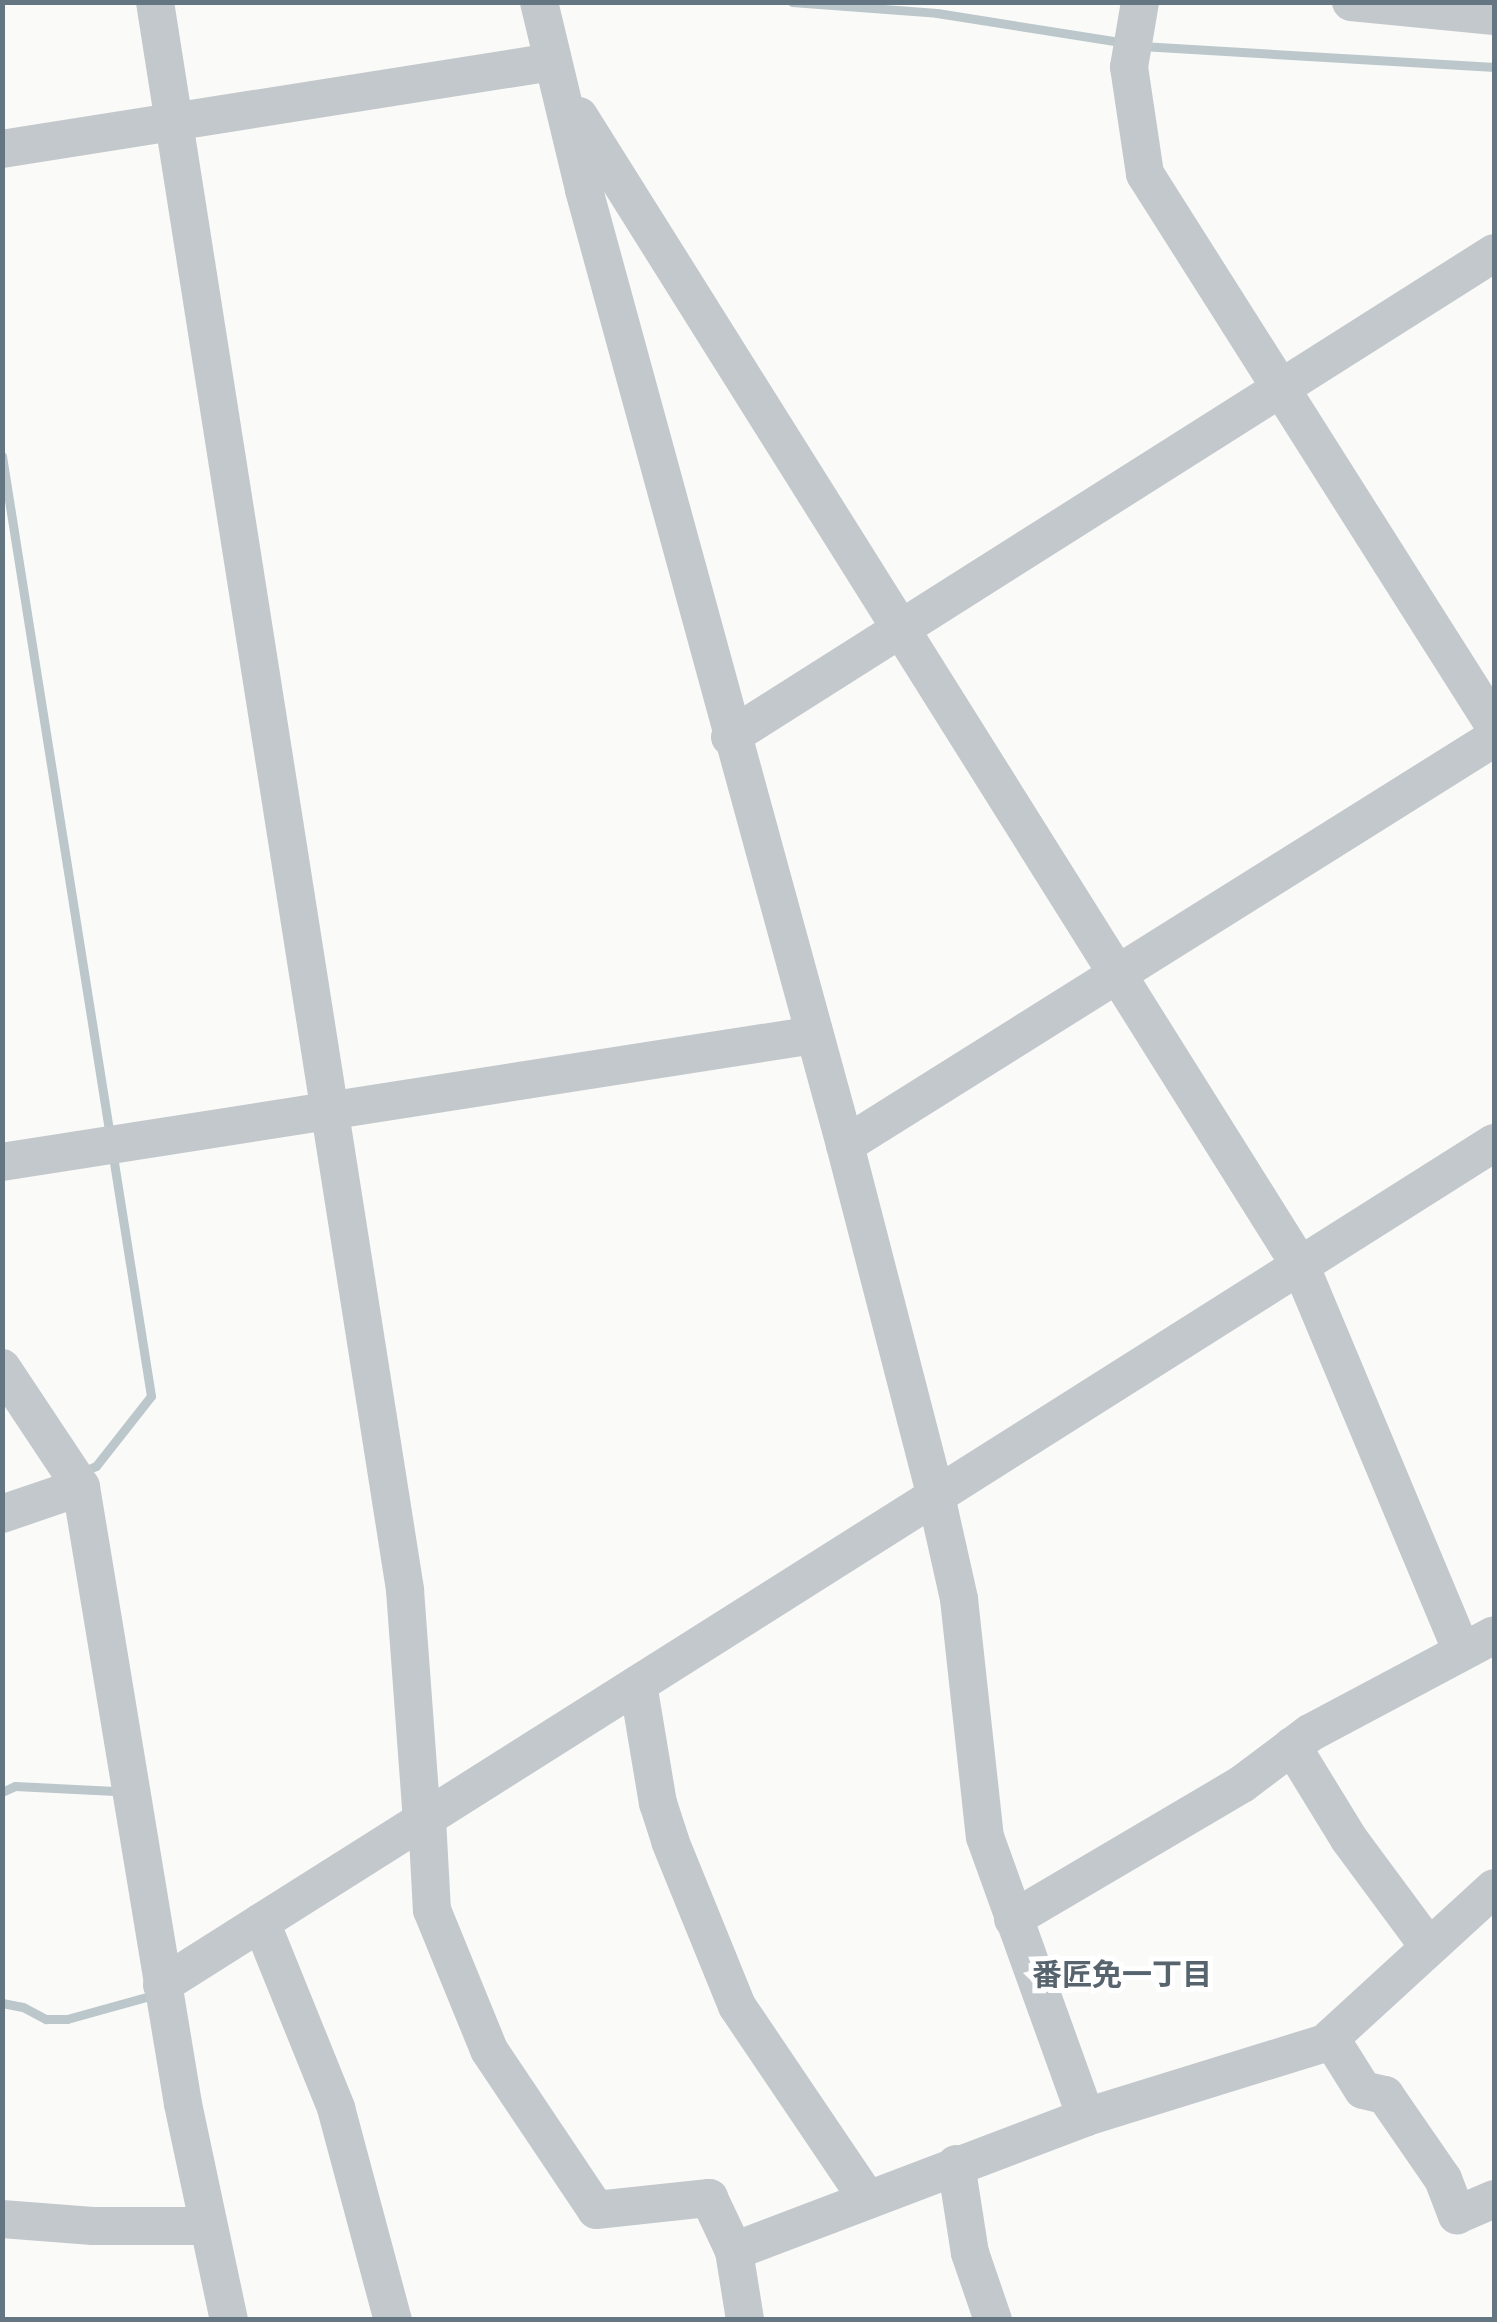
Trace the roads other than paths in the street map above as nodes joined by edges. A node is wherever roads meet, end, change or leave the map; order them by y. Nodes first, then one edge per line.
1 (155, 2) edge
2 (539, 2) edge
3 (1140, 2) edge
4 (1351, 2) edge
5 (1494, 16) edge
6 (554, 68) junction
7 (174, 122) junction
8 (2, 149) edge
9 (1494, 252) edge
10 (1280, 386) junction
11 (899, 628) junction
12 (1494, 725) edge
13 (730, 736) junction
14 (1494, 738) edge
15 (1116, 974) junction
16 (814, 1035) junction
17 (330, 1113) junction
18 (1494, 1144) edge
19 (845, 1145) junction
20 (2, 1162) edge
21 (1301, 1267) junction
22 (2, 1368) edge
23 (81, 1487) junction
24 (936, 1496) junction
25 (2, 1514) edge
26 (1478, 1643) edge
27 (638, 1684) junction
28 (1292, 1746) junction
29 (424, 1821) junction
30 (1494, 1888) edge
31 (1012, 1919) junction
32 (261, 1922) junction
33 (1429, 1947) junction
34 (162, 1985) junction
35 (1331, 2039) junction
36 (1086, 2117) junction
37 (956, 2164) junction
38 (868, 2200) junction
39 (1494, 2200) edge
40 (2, 2219) edge
41 (208, 2226) junction
42 (734, 2251) junction
43 (229, 2320) edge
44 (393, 2320) edge
45 (745, 2320) edge
46 (993, 2320) edge

1 - 7 street
2 - 6 street
3 - 10 street
4 - 5 street
6 - 7 street
6 - 11 street
6 - 13 street
7 - 8 street
7 - 17 street
9 - 10 street
10 - 11 street
10 - 12 street
11 - 13 street
11 - 15 street
13 - 16 street
14 - 15 street
15 - 19 street
15 - 21 street
16 - 17 street
16 - 19 street
17 - 20 street
17 - 29 street
18 - 21 street
19 - 24 street
21 - 24 street
21 - 26 street
22 - 23 street
23 - 25 street
23 - 34 street
24 - 27 street
24 - 31 street
26 - 28 street
27 - 29 street
27 - 38 street
28 - 31 street
28 - 33 street
29 - 32 street
29 - 42 street
30 - 33 street
31 - 36 street
32 - 34 street
32 - 44 street
33 - 35 street
34 - 41 street
35 - 36 street
35 - 39 street
36 - 37 street
37 - 38 street
37 - 46 street
38 - 42 street
40 - 41 street
41 - 43 street
42 - 45 street

